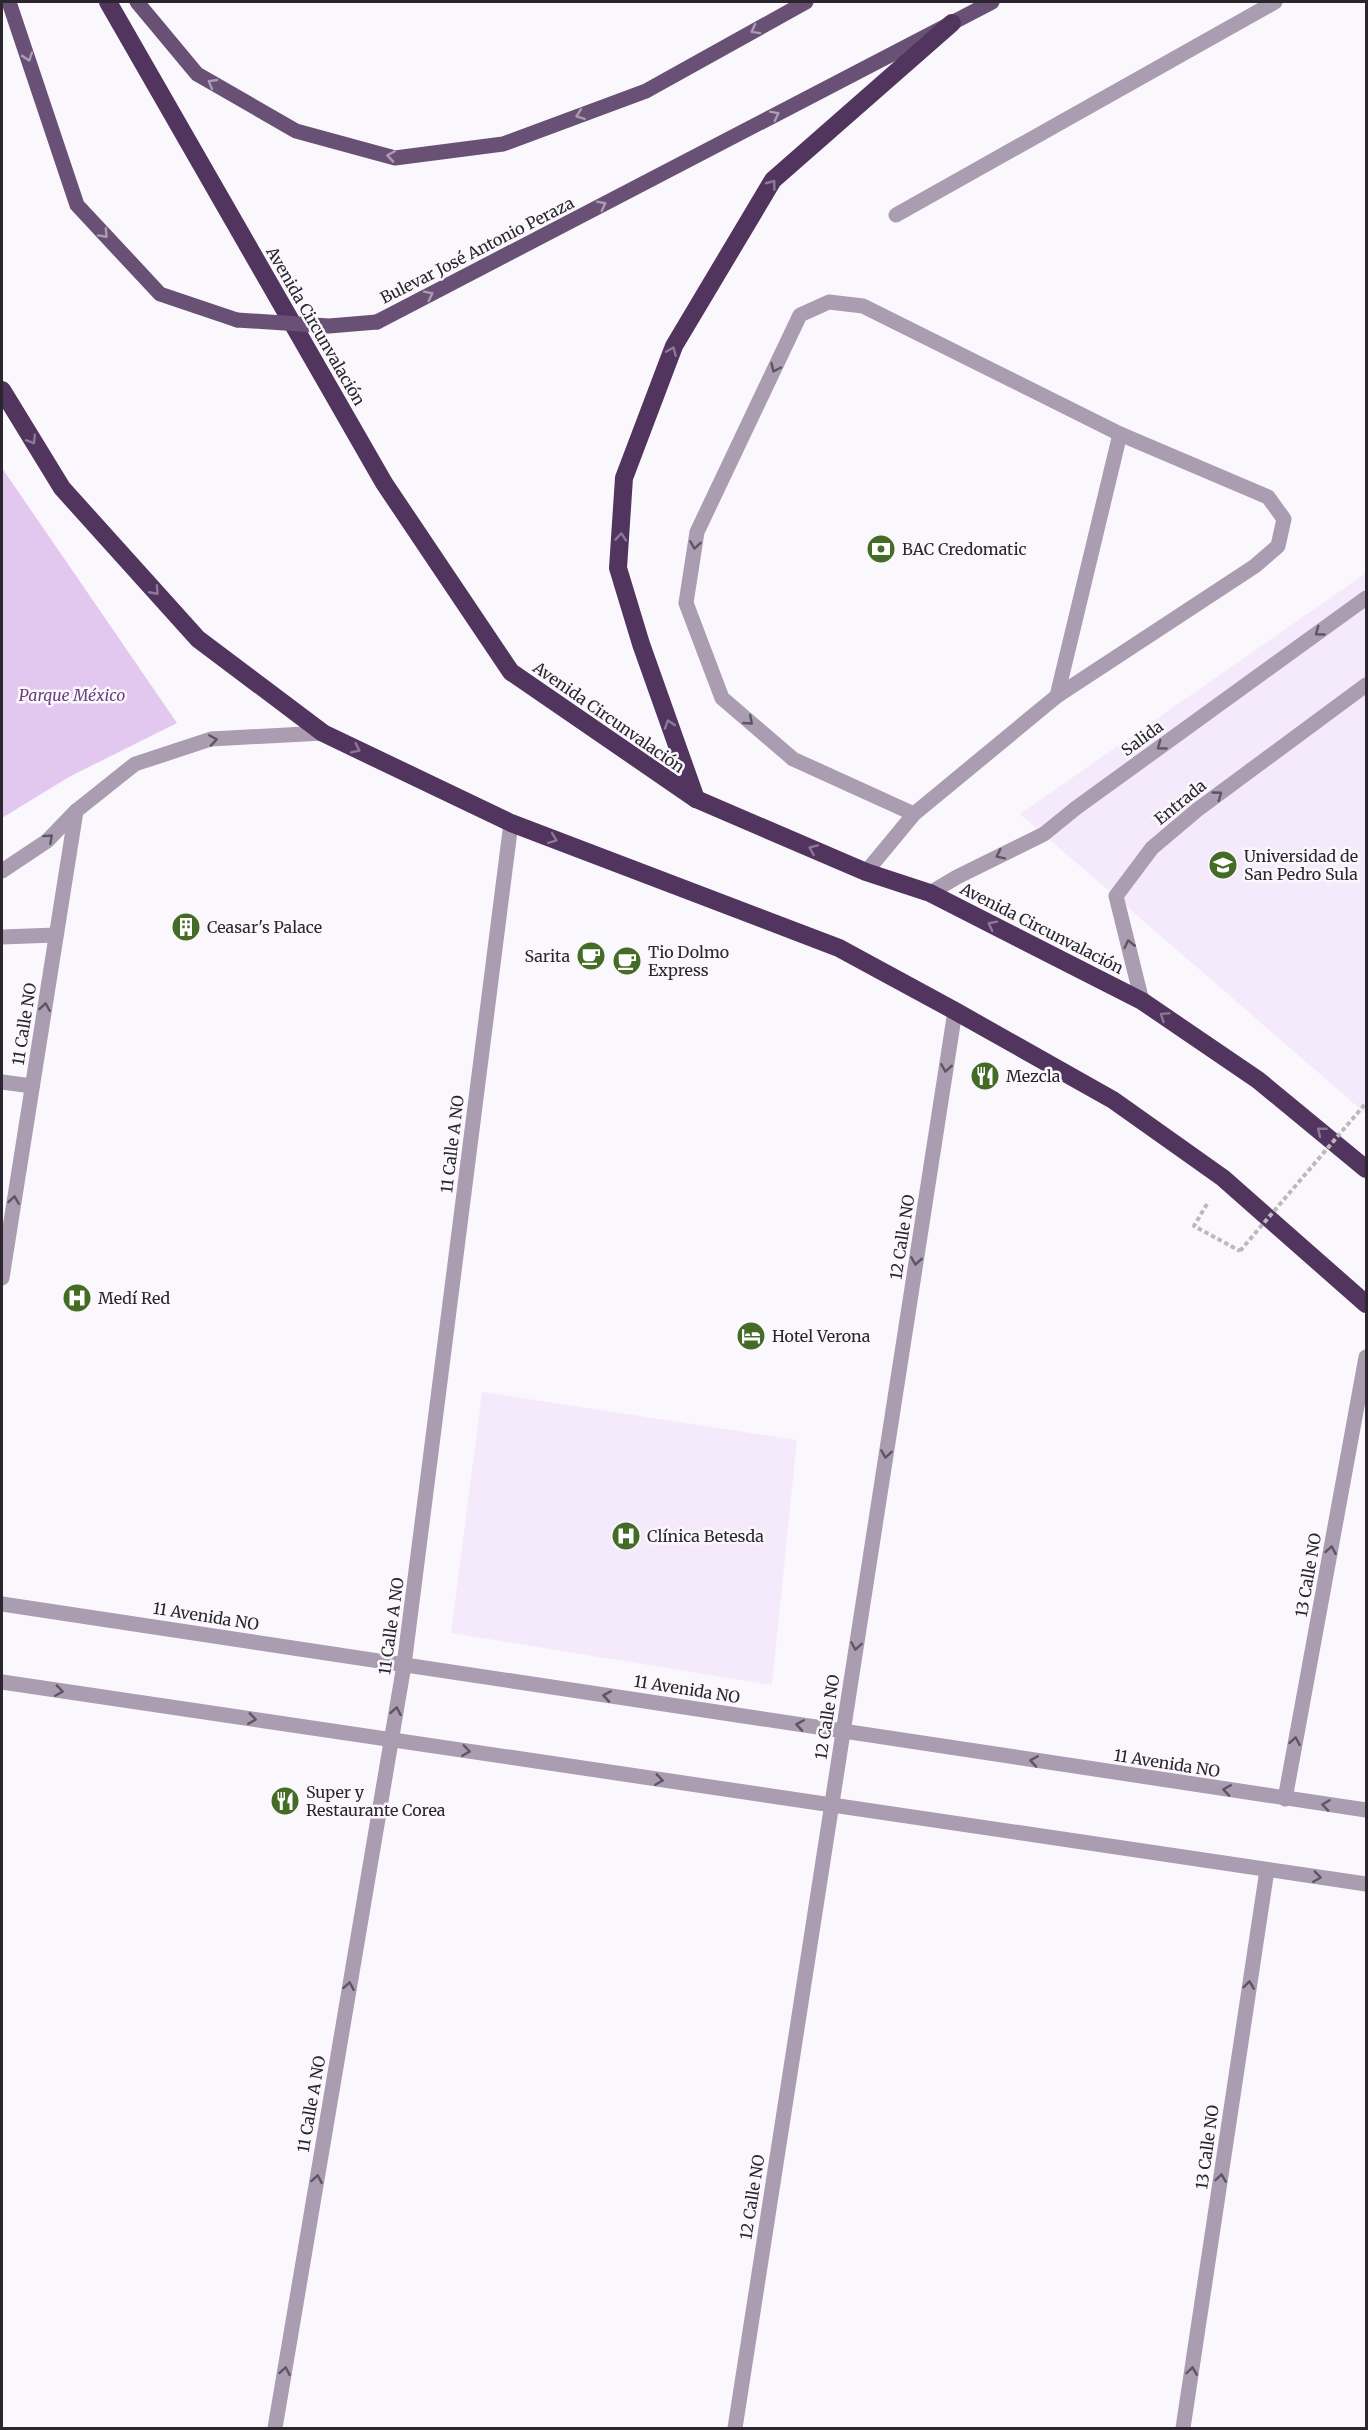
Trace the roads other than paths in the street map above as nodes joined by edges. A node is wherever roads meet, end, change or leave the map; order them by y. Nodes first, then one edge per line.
1 (9, 2) edge
2 (108, 2) edge
3 (137, 2) edge
4 (806, 2) edge
5 (992, 2) edge
6 (1275, 2) edge
7 (952, 23) junction
8 (896, 215) dead end
9 (2, 390) edge
10 (1120, 434) junction
11 (1366, 598) edge
12 (1366, 686) edge
13 (1057, 696) junction
14 (323, 733) junction
15 (696, 799) junction
16 (76, 811) junction
17 (914, 814) junction
18 (511, 823) junction
19 (2, 871) edge
20 (866, 872) junction
21 (930, 893) junction
22 (56, 935) junction
23 (2, 937) edge
24 (1142, 1001) junction
25 (955, 1011) junction
26 (2, 1082) edge
27 (32, 1086) junction
28 (1366, 1168) edge
29 (2, 1278) edge
30 (1366, 1304) edge
31 (1366, 1357) edge
32 (2, 1604) edge
33 (404, 1665) junction
34 (2, 1682) edge
35 (843, 1731) junction
36 (391, 1740) junction
37 (1285, 1799) junction
38 (831, 1805) junction
39 (1366, 1810) edge
40 (1267, 1870) junction
41 (1366, 1884) edge
42 (275, 2428) edge
43 (735, 2428) edge
44 (1183, 2428) edge

1 -> 7 main road, Bulevar José Antonio Peraza, bridge
2 - 15 highway, Avenida Circunvalación
4 -> 3 main road
5 - 7 main road, Bulevar José Antonio Peraza
6 - 8 street
15 -> 7 highway
9 -> 14 highway
10 - 13 street
10 - 13 street
10 -> 17 street
11 -> 21 street, Salida
24 -> 12 street, Entrada
13 - 17 street
16 -> 14 street
14 -> 18 highway
20 -> 15 highway, Avenida Circunvalación
19 -> 16 street
16 - 22 street, 11 Calle NO
17 - 20 street
18 -> 25 highway
18 - 33 street, 11 Calle A NO
20 - 21 highway, Avenida Circunvalación
24 -> 21 highway, Avenida Circunvalación
22 - 23 street
27 -> 22 street, 11 Calle NO
28 -> 24 highway, Avenida Circunvalación
25 - 30 highway
25 -> 35 street, 12 Calle NO
26 - 27 street
29 -> 27 street, 11 Calle NO
37 -> 31 street, 13 Calle NO
32 - 33 street, 11 Avenida NO
35 -> 33 street, 11 Avenida NO
36 -> 33 street, 11 Calle A NO
34 -> 36 street
37 -> 35 street, 11 Avenida NO
35 - 38 street, 12 Calle NO
36 -> 38 street
42 -> 36 street, 11 Calle A NO
39 -> 37 street, 11 Avenida NO
38 - 40 street
38 - 43 street, 12 Calle NO
40 -> 41 street
44 -> 40 street, 13 Calle NO

